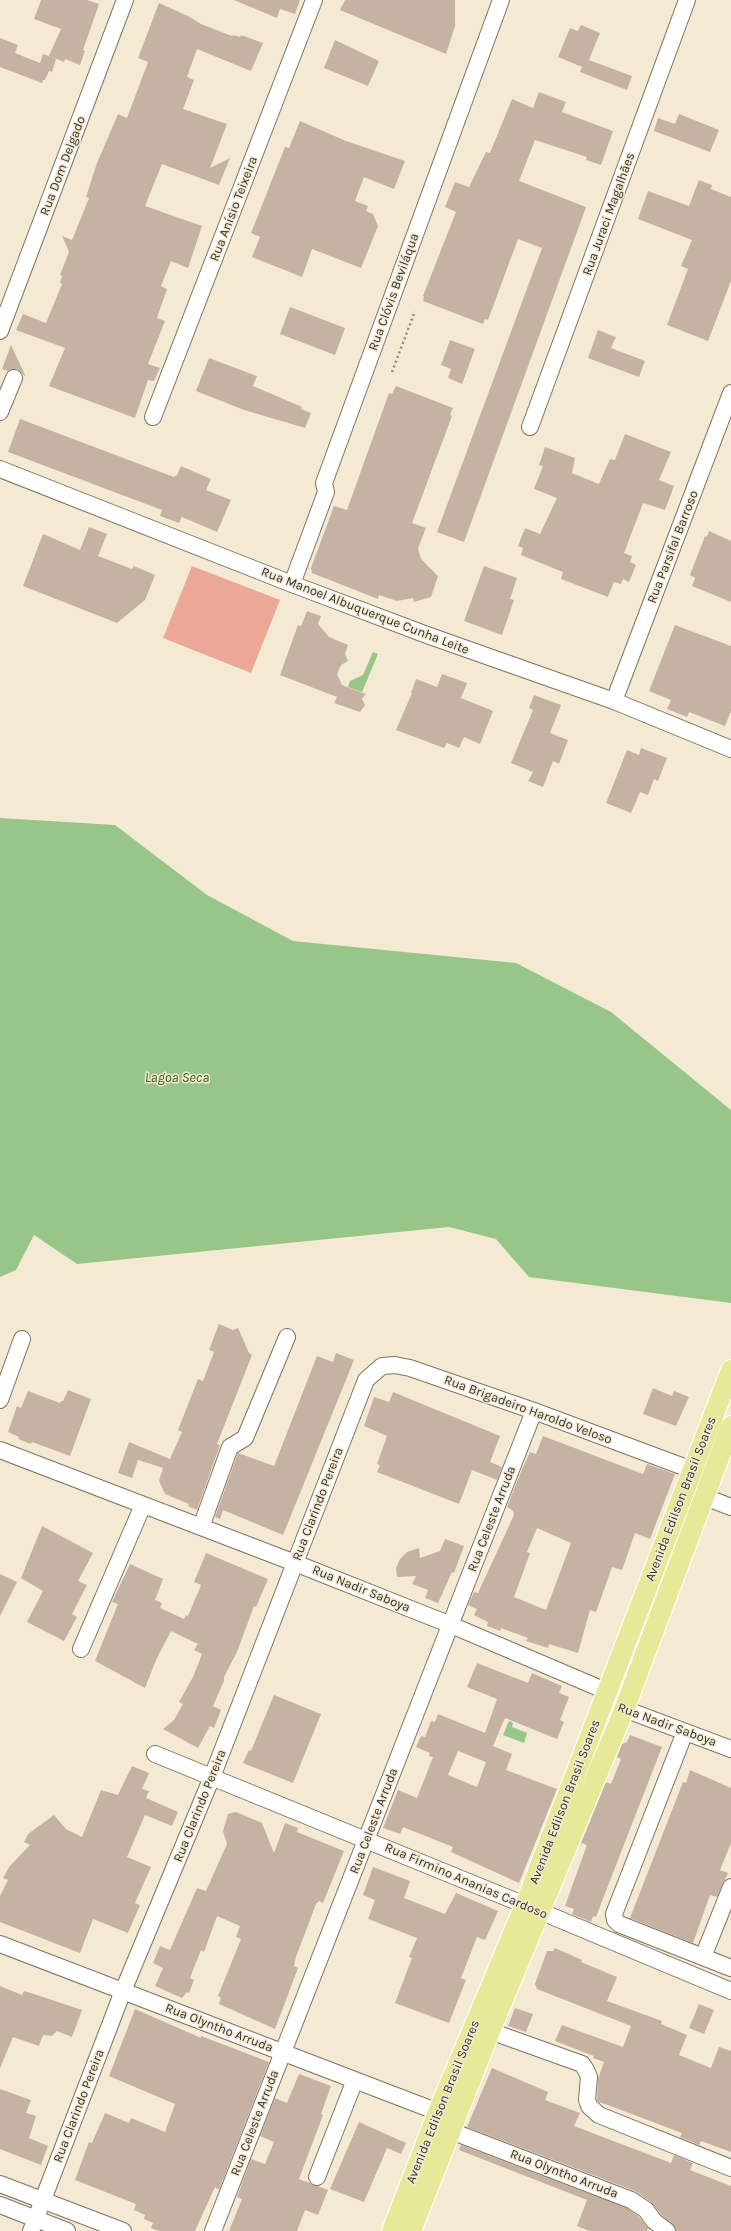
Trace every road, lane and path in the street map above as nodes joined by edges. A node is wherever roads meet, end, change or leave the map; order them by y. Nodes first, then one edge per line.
1 (125, 0) edge
2 (314, 0) edge
3 (501, 0) edge
4 (687, 0) edge
5 (415, 311) dead end
6 (0, 331) edge
7 (392, 372) dead end
8 (14, 378) dead end
9 (731, 393) edge
10 (0, 412) edge
11 (153, 417) dead end
12 (530, 427) dead end
13 (0, 469) edge
14 (292, 584) junction
15 (614, 701) junction
16 (731, 749) edge
17 (287, 1337) dead end
18 (22, 1339) dead end
19 (731, 1370) edge
20 (366, 1380) joint
21 (0, 1400) edge
22 (534, 1411) junction
23 (731, 1426) edge
24 (0, 1450) edge
25 (692, 1470) junction
26 (705, 1497) junction
27 (143, 1505) junction
28 (731, 1507) edge
29 (201, 1527) junction
30 (295, 1563) junction
31 (450, 1625) junction
32 (80, 1649) dead end
33 (605, 1696) junction
34 (624, 1710) junction
35 (685, 1732) junction
36 (731, 1749) edge
37 (155, 1754) dead end
38 (212, 1777) junction
39 (367, 1840) junction
40 (731, 1887) edge
41 (532, 1908) junction
42 (0, 1944) edge
43 (703, 1958) junction
44 (731, 1968) edge
45 (123, 1991) junction
46 (731, 1991) edge
47 (490, 2031) junction
48 (282, 2053) junction
49 (355, 2080) junction
50 (438, 2112) junction
51 (450, 2131) junction
52 (731, 2168) edge
53 (317, 2177) dead end
54 (0, 2184) edge
55 (42, 2201) junction
56 (0, 2205) edge
57 (33, 2225) edge
58 (67, 2231) edge
59 (123, 2231) edge
60 (213, 2231) edge
61 (392, 2231) edge
62 (411, 2231) edge
63 (667, 2231) edge

1 - 6 street, Rua Dom Delgado
2 - 11 street, Rua Anísio Teixeira
3 - 14 street, Rua Clóvis Beviláqua
4 - 12 street, Rua Juraci Magalhães
5 - 7 path
8 - 10 street
9 - 15 street, Rua Parsifal Barroso
13 - 14 street, Rua Manoel Albuquerque Cunha Leite
14 - 15 street, Rua Manoel Albuquerque Cunha Leite
15 - 16 street, Rua Manoel Albuquerque Cunha Leite
17 - 29 street
18 - 21 street
19 - 25 main road, Avenida Edilson Brasil Soares
20 - 22 street, Rua Brigadeiro Haroldo Veloso
20 - 30 street, Rua Clarindo Pereira
22 - 25 street, Rua Brigadeiro Haroldo Veloso
22 - 31 street, Rua Celeste Arruda
23 - 26 main road, Avenida Edilson Brasil Soares
24 - 27 street, Rua Nadir Saboya
25 - 33 main road, Avenida Edilson Brasil Soares
26 - 28 street
26 - 34 main road, Avenida Edilson Brasil Soares
27 - 29 street, Rua Nadir Saboya
27 - 32 street
29 - 30 street, Rua Nadir Saboya
30 - 31 street, Rua Nadir Saboya
30 - 38 street, Rua Clarindo Pereira
31 - 33 street, Rua Nadir Saboya
31 - 39 street, Rua Celeste Arruda
33 - 34 street, Rua Nadir Saboya
33 - 41 main road, Avenida Edilson Brasil Soares
34 - 35 street, Rua Nadir Saboya
34 - 41 main road, Avenida Edilson Brasil Soares
35 - 36 street, Rua Nadir Saboya
35 - 43 street
37 - 38 street, Rua Firmino Ananias Cardoso
38 - 39 street, Rua Firmino Ananias Cardoso
38 - 45 street, Rua Clarindo Pereira
39 - 41 street, Rua Firmino Ananias Cardoso
39 - 48 street, Rua Celeste Arruda
40 - 43 street
41 - 46 street, Rua Firmino Ananias Cardoso
41 - 47 main road, Avenida Edilson Brasil Soares
41 - 50 main road, Avenida Edilson Brasil Soares
42 - 45 street, Rua Olyntho Arruda
43 - 44 street
45 - 48 street, Rua Olyntho Arruda
45 - 55 street, Rua Clarindo Pereira
47 - 51 main road, Avenida Edilson Brasil Soares
47 - 52 street
48 - 49 street, Rua Olyntho Arruda
48 - 60 street, Rua Celeste Arruda
49 - 50 street, Rua Olyntho Arruda
49 - 53 street
50 - 61 main road, Avenida Edilson Brasil Soares
51 - 62 main road, Avenida Edilson Brasil Soares
51 - 63 street, Rua Olyntho Arruda
54 - 55 street
55 - 57 street, Rua Clarindo Pereira
55 - 59 street
56 - 57 street
57 - 58 street

